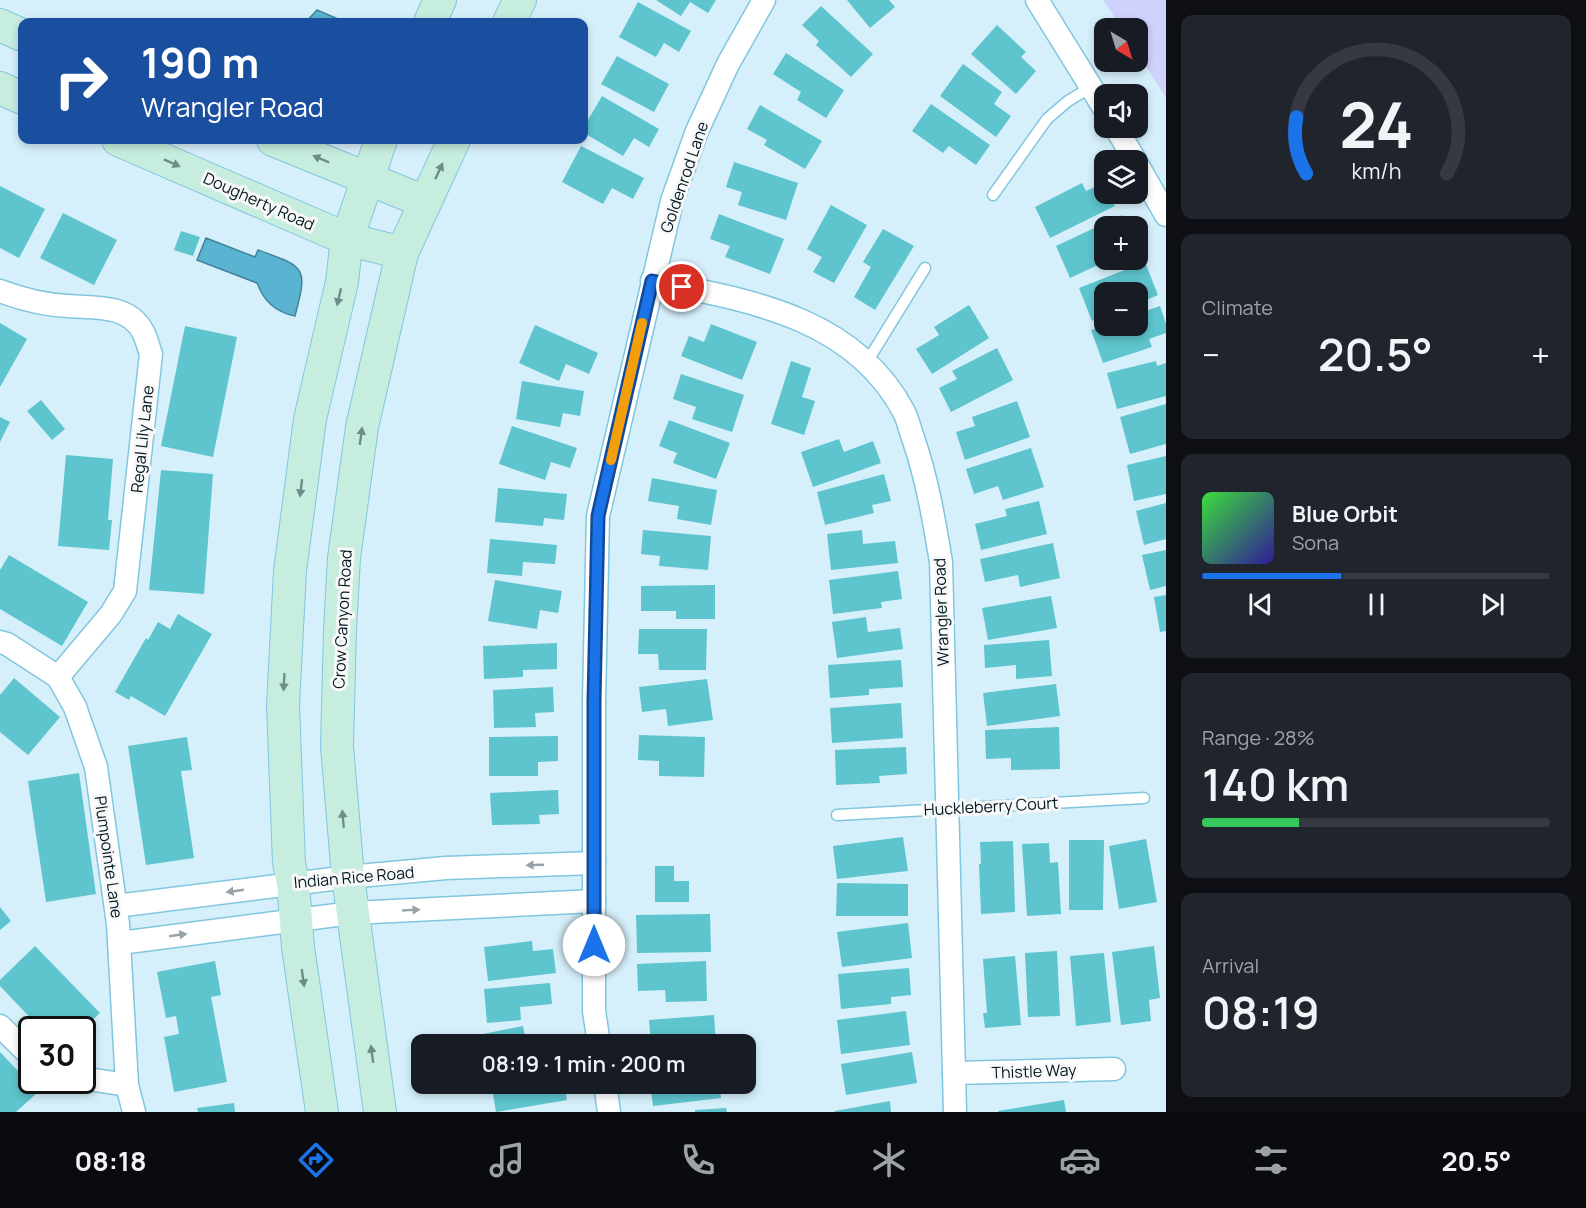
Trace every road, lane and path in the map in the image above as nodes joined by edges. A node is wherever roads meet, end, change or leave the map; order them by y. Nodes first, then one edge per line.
1 (440, 0) edge
2 (520, 0) edge
3 (764, 0) edge
4 (1037, 0) edge
5 (432, 18) edge
6 (511, 18) edge
7 (0, 25) edge
8 (18, 33) edge
9 (1091, 87) junction
10 (0, 88) edge
11 (1094, 92) edge
12 (18, 96) edge
13 (127, 144) edge
14 (283, 144) edge
15 (380, 144) edge
16 (452, 144) edge
17 (369, 179) junction
18 (1148, 183) edge
19 (993, 195) dead end
20 (425, 202) junction
21 (1166, 215) edge
22 (347, 239) junction
23 (402, 253) junction
24 (925, 268) dead end
25 (652, 281) junction
26 (0, 291) edge
27 (867, 362) junction
28 (0, 642) edge
29 (58, 677) junction
30 (1144, 798) dead end
31 (946, 807) junction
32 (837, 815) dead end
33 (594, 863) junction
34 (348, 877) junction
35 (293, 883) junction
36 (594, 901) junction
37 (116, 906) junction
38 (352, 913) junction
39 (296, 920) junction
40 (120, 943) junction
41 (0, 1026) edge
42 (597, 1034) edge
43 (18, 1043) edge
44 (1114, 1069) dead end
45 (954, 1073) junction
46 (96, 1079) edge
47 (127, 1085) junction
48 (607, 1094) edge
49 (134, 1112) edge
50 (322, 1112) edge
51 (380, 1112) edge
52 (609, 1112) edge
53 (955, 1112) edge

1 - 5 main road
2 - 6 main road
3 - 25 street, Goldenrod Lane
4 - 9 street
7 - 8 main road
9 - 11 street
9 - 19 lane
10 - 12 main road
13 -> 22 main road, Dougherty Road
17 -> 14 main road
15 - 17 main road
20 -> 16 main road, Crow Canyon Road
17 - 20 main road
17 - 22 main road
18 - 21 street
20 - 23 main road, Crow Canyon Road
22 - 23 main road, Dougherty Road
22 -> 35 main road
34 -> 23 main road, Crow Canyon Road
24 - 27 lane
25 - 27 street, Wrangler Road
25 - 33 street, Goldenrod Lane
26 - 29 street, Regal Lily Lane
27 - 31 street, Wrangler Road
28 - 29 street, Plumpointe Lane
29 - 37 street, Plumpointe Lane
30 - 31 lane, Huckleberry Court
31 - 32 lane, Huckleberry Court
31 - 45 street, Wrangler Road
33 -> 34 street, Indian Rice Road
33 - 36 street, Goldenrod Lane
34 - 35 street, Indian Rice Road
34 - 38 main road, Crow Canyon Road
35 -> 37 street, Indian Rice Road
35 - 39 main road
38 -> 36 street
36 - 42 street, Goldenrod Lane
37 - 40 street, Plumpointe Lane
38 - 39 street
51 -> 38 main road, Crow Canyon Road
40 -> 39 street
39 -> 50 main road
40 - 47 street, Plumpointe Lane
41 - 43 street
44 - 45 street, Thistle Way
45 - 53 street, Wrangler Road
46 - 47 street
47 - 49 street, Plumpointe Lane
48 - 52 street

